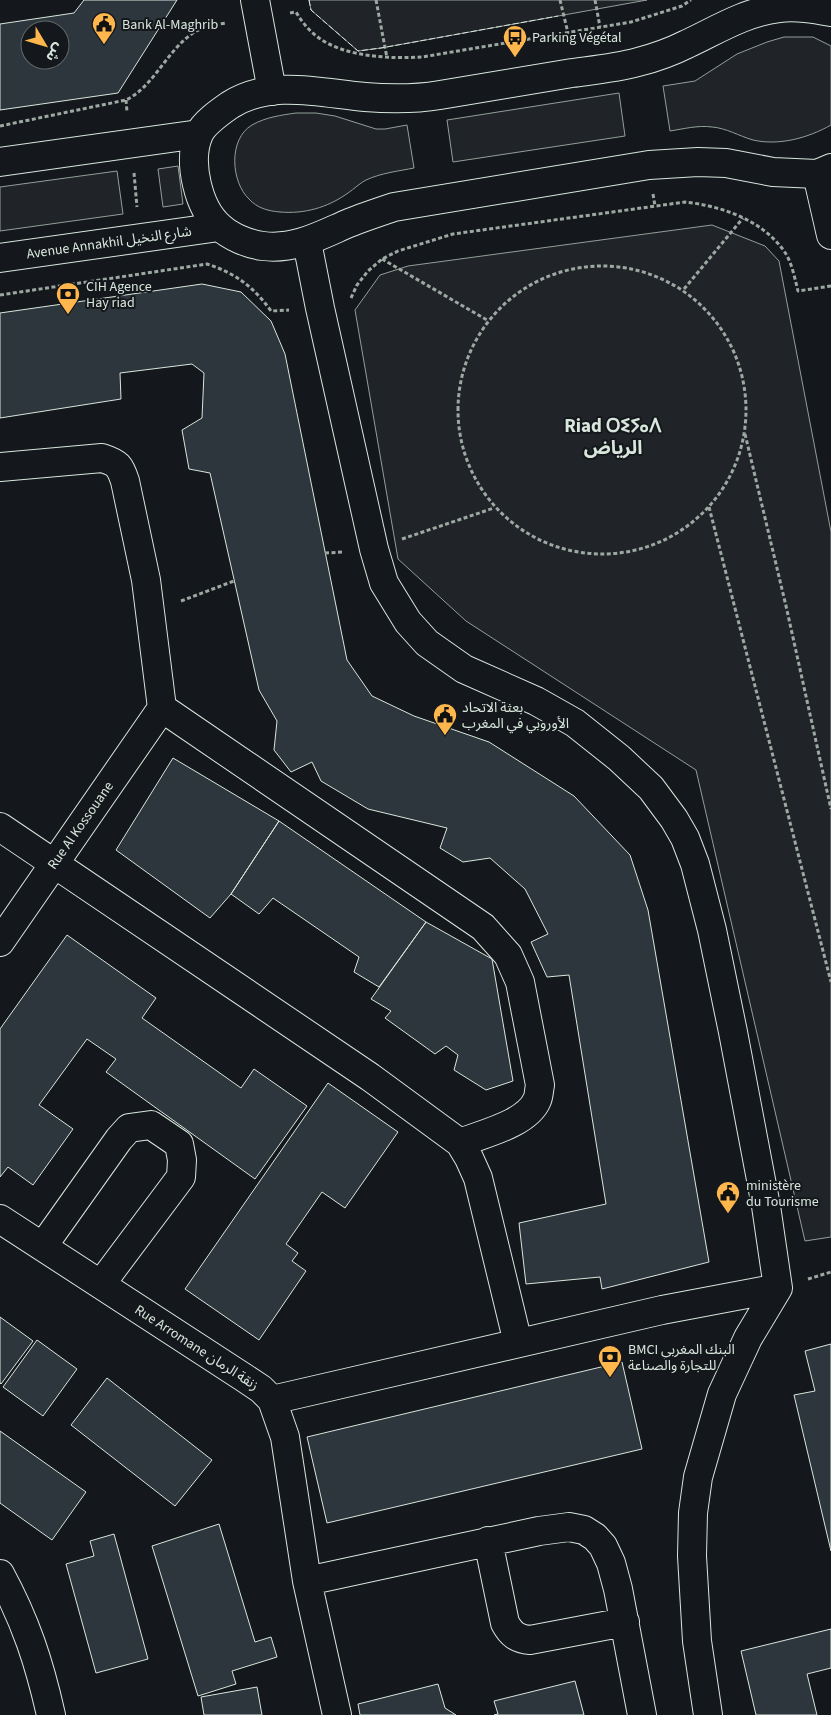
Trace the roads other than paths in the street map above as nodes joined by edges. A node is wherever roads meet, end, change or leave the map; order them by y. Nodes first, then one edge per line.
1 (779, 4) edge
2 (256, 10) edge
3 (831, 12) edge
4 (272, 91) junction
5 (199, 134) junction
6 (0, 162) edge
7 (824, 171) edge
8 (219, 227) junction
9 (831, 235) edge
10 (307, 242) junction
11 (0, 258) edge
12 (0, 467) edge
13 (162, 708) junction
14 (0, 827) edge
15 (54, 863) junction
16 (0, 942) edge
17 (460, 1142) junction
18 (0, 1219) edge
19 (43, 1246) junction
20 (101, 1284) junction
21 (778, 1288) junction
22 (518, 1343) junction
23 (272, 1400) junction
24 (488, 1541) junction
25 (0, 1574) edge
26 (307, 1580) junction
27 (625, 1622) junction
28 (51, 1715) edge
29 (337, 1715) edge
30 (642, 1715) edge
31 (708, 1715) edge

1 - 3 street
1 - 4 street
2 - 4 street
4 - 5 street
5 - 6 street
5 - 8 street
7 - 9 street
7 - 10 street
8 - 10 street
8 - 11 street, Avenue Annakhil شارع النخيل
10 - 21 street
12 - 13 street
13 - 15 street, Rue Al Kossouane
13 - 17 street
14 - 15 street
15 - 16 street, Rue Al Kossouane
15 - 17 street
17 - 22 street
18 - 19 street, Rue Arromane زنقة الرمان
19 - 20 street, Rue Arromane زنقة الرمان
19 - 20 street
20 - 23 street, Rue Arromane زنقة الرمان
21 - 22 street
21 - 31 street
22 - 23 street
23 - 26 street, Rue Arromane زنقة الرمان
24 - 26 street
24 - 27 street
24 - 27 street
25 - 28 street
26 - 29 street, Rue Arromane زنقة الرمان
27 - 30 street

